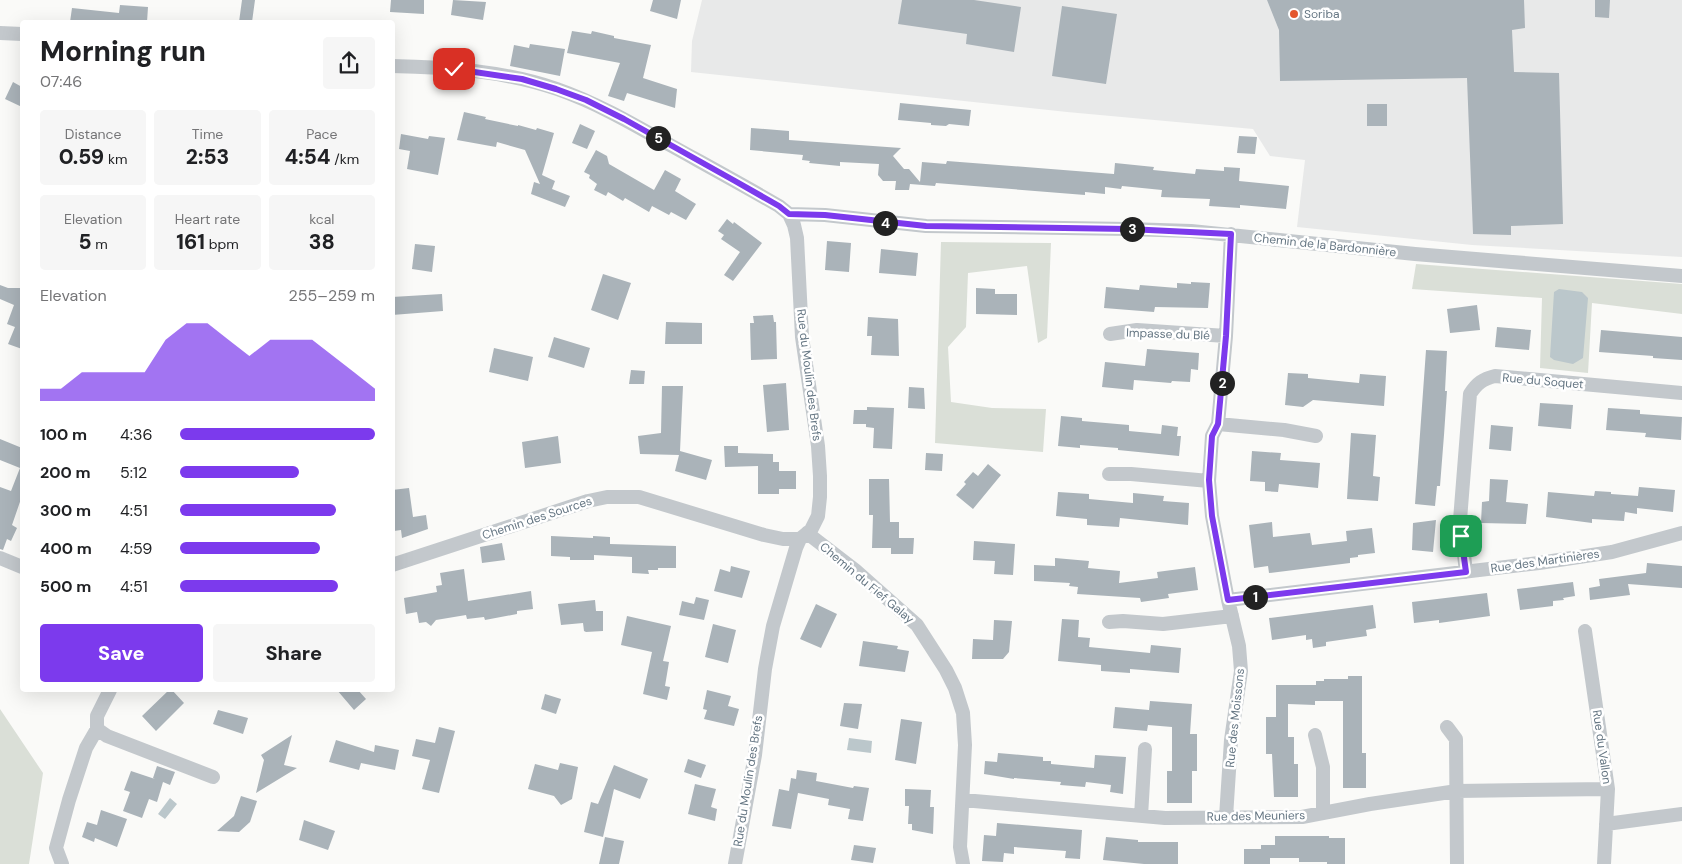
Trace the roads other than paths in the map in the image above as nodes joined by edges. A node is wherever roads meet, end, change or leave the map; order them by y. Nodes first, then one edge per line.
1 (0, 33) edge
2 (20, 34) edge
3 (395, 66) edge
4 (789, 214) junction
5 (1231, 234) junction
6 (1682, 276) edge
7 (1110, 334) dead end
8 (1226, 336) junction
9 (1682, 392) edge
10 (1218, 424) junction
11 (1316, 436) dead end
12 (1109, 474) dead end
13 (1209, 480) junction
14 (1682, 533) edge
15 (803, 536) junction
16 (0, 558) edge
17 (395, 564) edge
18 (20, 566) edge
19 (1466, 572) junction
20 (1228, 600) junction
21 (1232, 616) junction
22 (1109, 622) dead end
23 (1585, 631) dead end
24 (109, 692) edge
25 (1447, 727) dead end
26 (96, 729) junction
27 (1315, 735) dead end
28 (1145, 749) dead end
29 (213, 776) dead end
30 (1608, 789) junction
31 (1457, 791) junction
32 (963, 800) junction
33 (1323, 812) junction
34 (1682, 814) edge
35 (1141, 816) junction
36 (1226, 817) junction
37 (1606, 824) junction
38 (62, 864) edge
39 (735, 864) edge
40 (963, 864) edge
41 (1457, 864) edge
42 (1604, 864) edge

1 - 2 street
3 - 4 street
4 - 5 street, Chemin de la Bardonnière
4 - 15 street, Rue du Moulin des Brefs
5 - 6 street, Chemin de la Bardonnière
5 - 8 street, Rue des Moissons
7 - 8 street, Impasse du Blé
8 - 10 street, Rue des Moissons
9 - 19 street, Rue du Soquet
10 - 11 street
10 - 13 street, Rue des Moissons
12 - 13 street
13 - 20 street, Rue des Moissons
14 - 19 street, Rue des Martinières
15 - 17 street, Chemin des Sources
15 - 32 street, Chemin du Fief Galay
15 - 39 street, Rue du Moulin des Brefs
16 - 18 street
19 - 20 street, Rue des Martinières
20 - 21 street, Rue des Moissons
21 - 22 street
21 - 36 street, Rue des Moissons
23 - 30 street, Rue du Vallon
24 - 26 street
25 - 31 street
26 - 29 street
26 - 38 street
27 - 33 street
28 - 35 street
30 - 31 street, Rue des Meuniers
30 - 37 street, Rue du Vallon
31 - 33 street, Rue des Meuniers
31 - 41 street
32 - 35 street, Rue des Meuniers
32 - 40 street, Chemin du Fief Galay
33 - 36 street, Rue des Meuniers
34 - 37 street
35 - 36 street, Rue des Meuniers
37 - 42 street, Rue du Vallon

